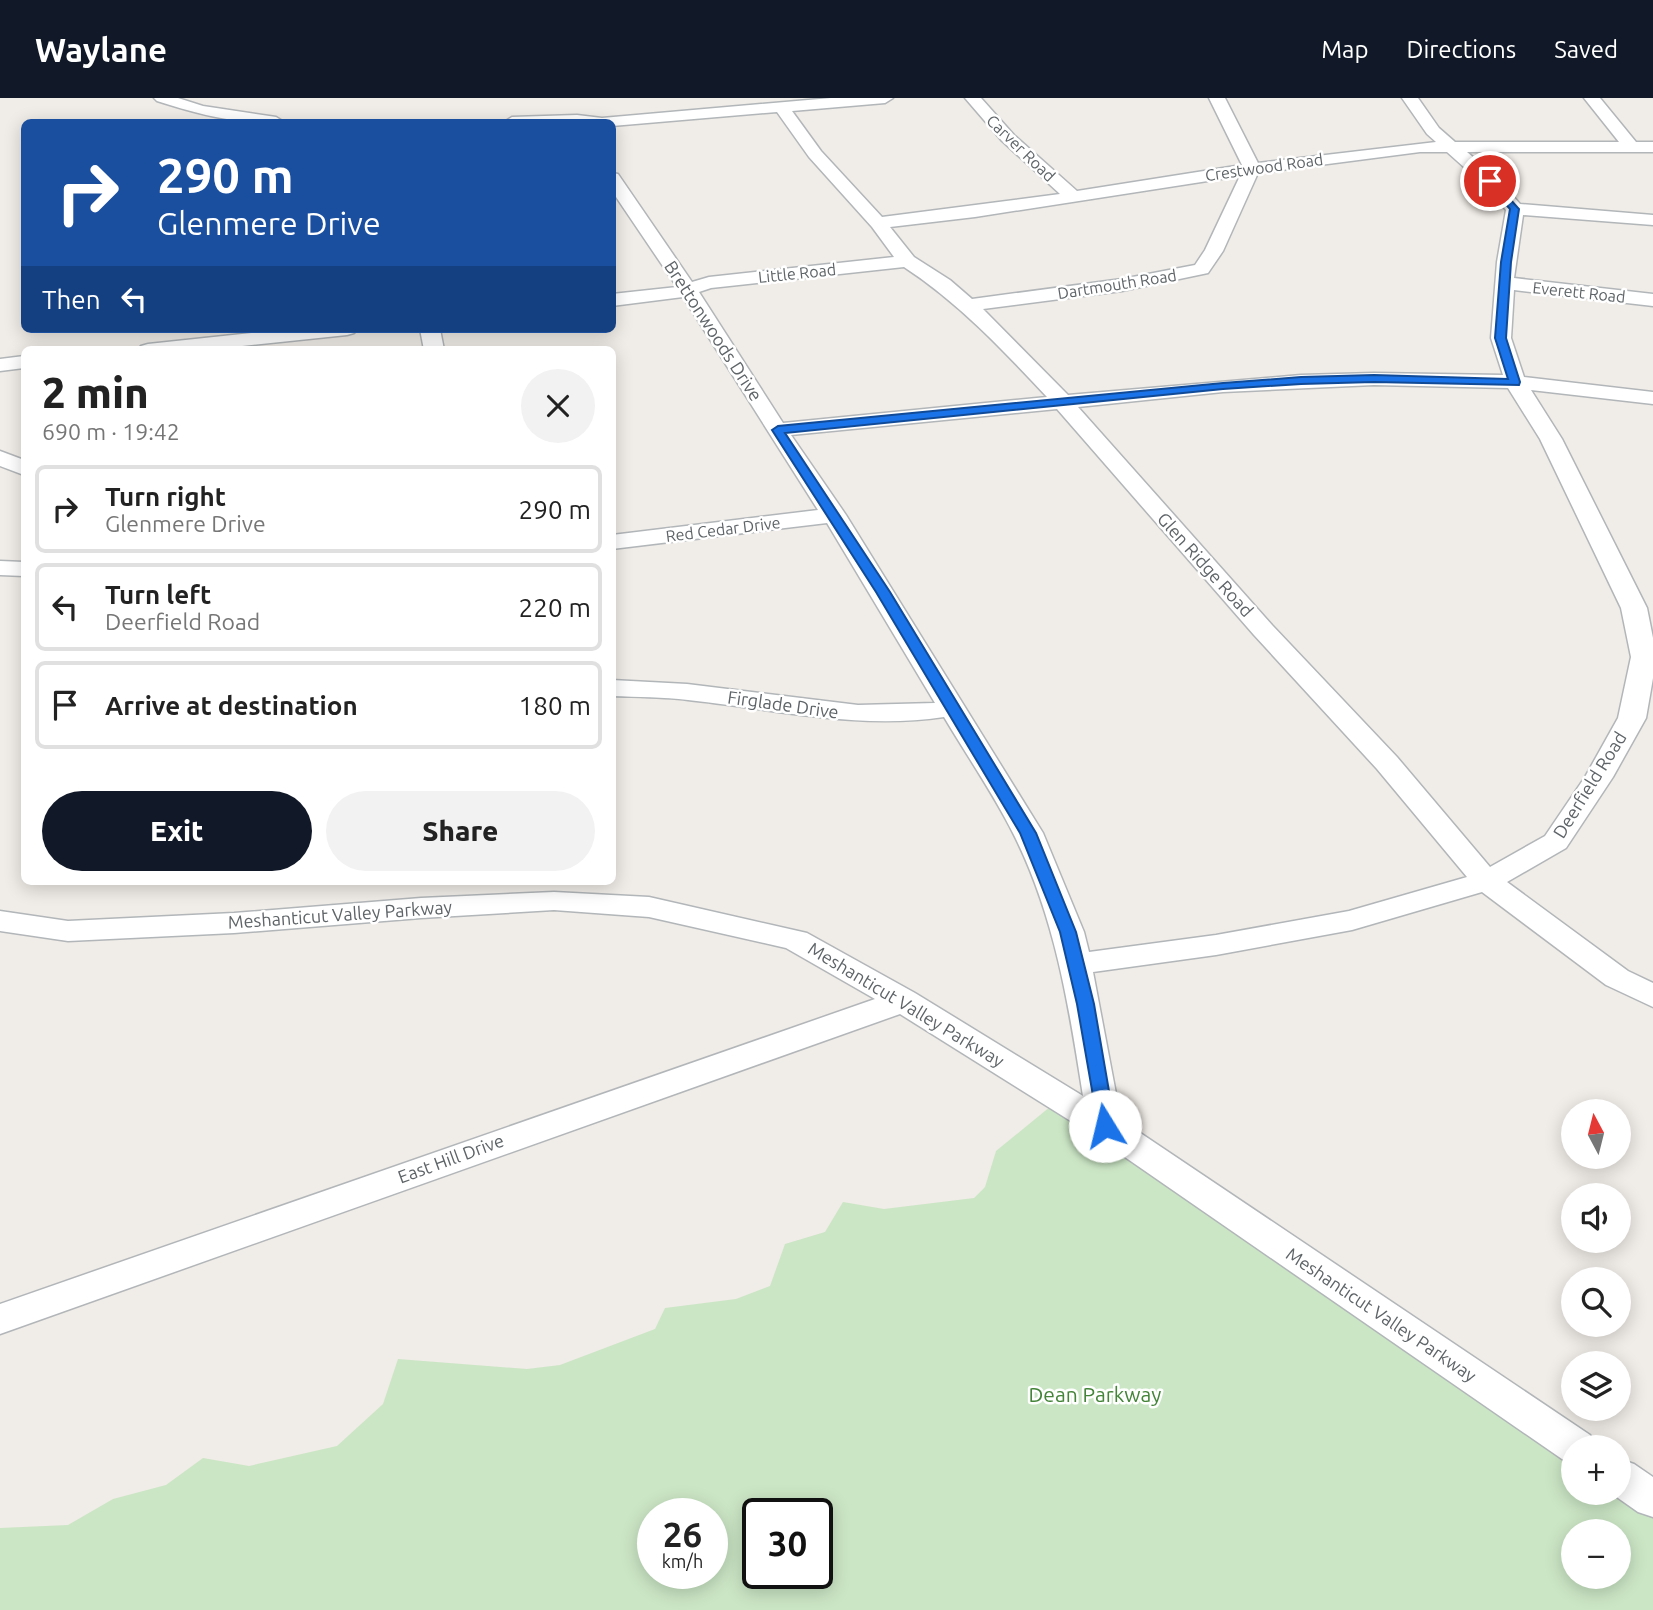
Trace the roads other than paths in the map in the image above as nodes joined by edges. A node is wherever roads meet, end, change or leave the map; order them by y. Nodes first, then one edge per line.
1 (885, 98) edge
2 (973, 98) edge
3 (1217, 98) edge
4 (1410, 98) edge
5 (1592, 98) edge
6 (166, 99) edge
7 (782, 108) junction
8 (575, 117) edge
9 (171, 119) edge
10 (257, 119) edge
11 (550, 119) edge
12 (616, 121) edge
13 (1447, 145) junction
14 (1631, 147) junction
15 (1653, 147) edge
16 (1252, 168) junction
17 (616, 184) edge
18 (1073, 196) junction
19 (1515, 209) junction
20 (633, 212) junction
21 (616, 214) edge
22 (1653, 220) edge
23 (878, 223) junction
24 (907, 261) junction
25 (1506, 283) junction
26 (687, 288) junction
27 (616, 300) edge
28 (1653, 300) edge
29 (968, 305) junction
30 (309, 333) edge
31 (186, 346) edge
32 (21, 363) edge
33 (1, 368) edge
34 (1515, 382) junction
35 (1653, 398) edge
36 (1062, 401) junction
37 (778, 430) junction
38 (0, 458) edge
39 (21, 467) edge
40 (834, 515) junction
41 (616, 542) edge
42 (0, 568) edge
43 (21, 569) edge
44 (616, 688) edge
45 (954, 709) junction
46 (1484, 879) junction
47 (0, 921) edge
48 (68, 931) junction
49 (0, 934) edge
50 (1076, 964) junction
51 (1653, 996) edge
52 (903, 1001) junction
53 (1105, 1126) junction
54 (0, 1319) edge
55 (1561, 1437) edge
56 (1631, 1484) edge
57 (1653, 1499) edge

1 - 7 street
2 - 18 street, Carver Road
3 - 16 street
4 - 13 street
5 - 14 street
6 - 9 street
6 - 10 street
7 - 12 street
7 - 23 street, Glen Ridge Road
8 - 11 street
13 - 14 street, Crestwood Road
13 - 16 street, Crestwood Road
13 - 19 street
14 - 15 street, Crestwood Road
16 - 18 street, Crestwood Road
16 - 29 street, Dartmouth Road
17 - 20 street, Brettonwoods Drive
18 - 23 street, Crestwood Road
19 - 22 street
19 - 25 street, Deerfield Road
20 - 21 street
20 - 26 street, Brettonwoods Drive
23 - 24 street, Glen Ridge Road
24 - 26 street, Little Road
24 - 29 street, Glen Ridge Road
25 - 28 street, Everett Road
25 - 34 street, Deerfield Road
26 - 27 street, Little Road
26 - 37 street, Brettonwoods Drive
29 - 36 street, Glen Ridge Road
30 - 31 street
32 - 33 street
34 - 35 street
34 - 36 street
34 - 46 street, Deerfield Road
36 - 37 street
36 - 46 street, Glen Ridge Road
37 - 40 street, Brettonwoods Drive
38 - 39 street
40 - 41 street, Red Cedar Drive
40 - 45 street, Brettonwoods Drive
42 - 43 street
44 - 45 street, Firglade Drive
45 - 50 street, Brettonwoods Drive
46 - 50 street, Deerfield Road
46 - 51 street, Glen Ridge Road
47 - 48 street, Meshanticut Valley Parkway
48 - 49 street
48 - 52 street, Meshanticut Valley Parkway
50 - 53 street, Brettonwoods Drive
52 - 53 street, Meshanticut Valley Parkway
52 - 54 street, East Hill Drive
53 - 55 street, Meshanticut Valley Parkway
56 - 57 street

